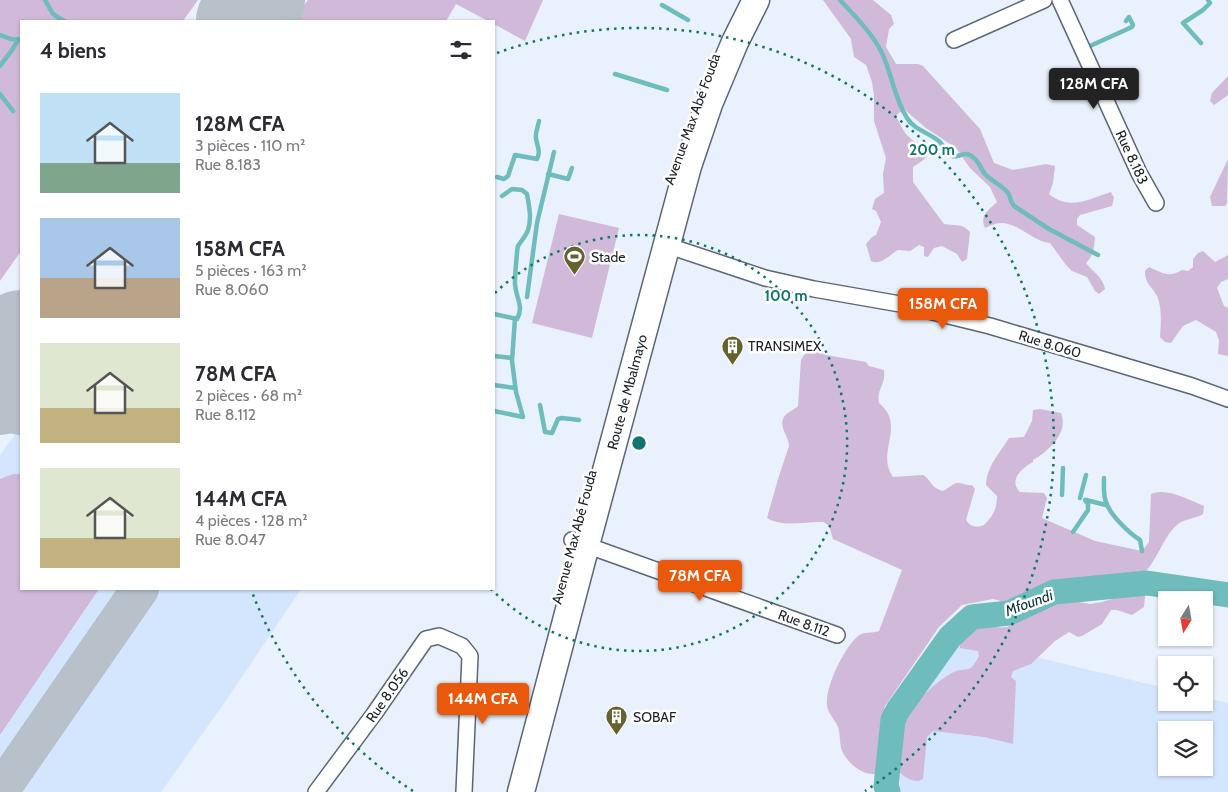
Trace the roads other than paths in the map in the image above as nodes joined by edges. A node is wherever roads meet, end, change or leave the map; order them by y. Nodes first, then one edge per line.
1 (741, 0) edge
2 (756, 0) edge
3 (1044, 0) edge
4 (1060, 0) edge
5 (954, 40) dead end
6 (1156, 203) dead end
7 (666, 245) junction
8 (1228, 399) edge
9 (579, 543) junction
10 (837, 635) dead end
11 (316, 792) edge
12 (464, 792) edge
13 (507, 792) edge
14 (521, 792) edge

1 - 9 highway, Avenue Max Abé Fouda
2 - 7 highway, Route de Mbalmayo
3 - 5 street
4 - 6 street, Rue 8.183
7 - 8 street, Rue 8.060
7 - 9 highway, Route de Mbalmayo
9 - 10 street, Rue 8.112
9 - 13 highway, Avenue Max Abé Fouda
9 - 14 highway, Route de Mbalmayo
11 - 12 street, Rue 8.056

